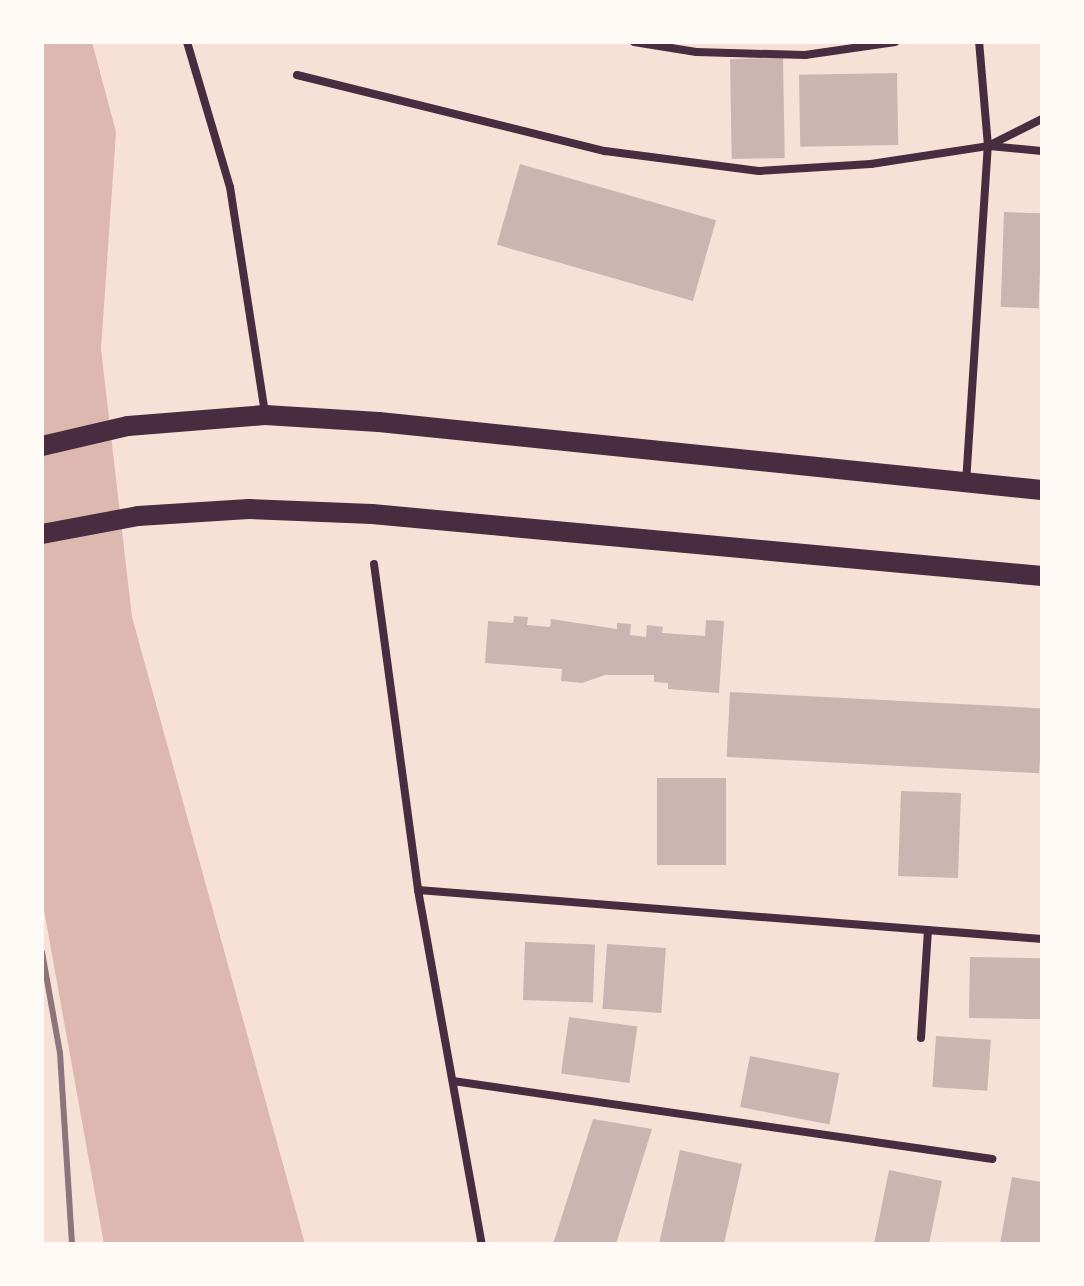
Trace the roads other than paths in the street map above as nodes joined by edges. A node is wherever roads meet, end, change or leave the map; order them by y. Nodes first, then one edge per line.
1 (187, 42) edge
2 (634, 42) edge
3 (895, 42) edge
4 (979, 42) edge
5 (297, 75) dead end
6 (1042, 119) edge
7 (988, 146) junction
8 (1042, 151) edge
9 (265, 415) junction
10 (42, 446) edge
11 (966, 484) junction
12 (1042, 490) edge
13 (42, 534) edge
14 (374, 564) dead end
15 (1042, 576) edge
16 (418, 890) junction
17 (928, 930) junction
18 (1042, 939) edge
19 (921, 1038) dead end
20 (453, 1081) junction
21 (992, 1159) dead end
22 (482, 1244) edge

1 - 9 street
2 - 3 street
4 - 7 street
5 - 7 street
6 - 7 street
7 - 8 street
7 - 11 street
9 - 10 main road
9 - 11 main road
11 - 12 main road
13 - 15 main road
14 - 16 street
16 - 17 street
16 - 20 street
17 - 18 street
17 - 19 street
20 - 21 street
20 - 22 street

